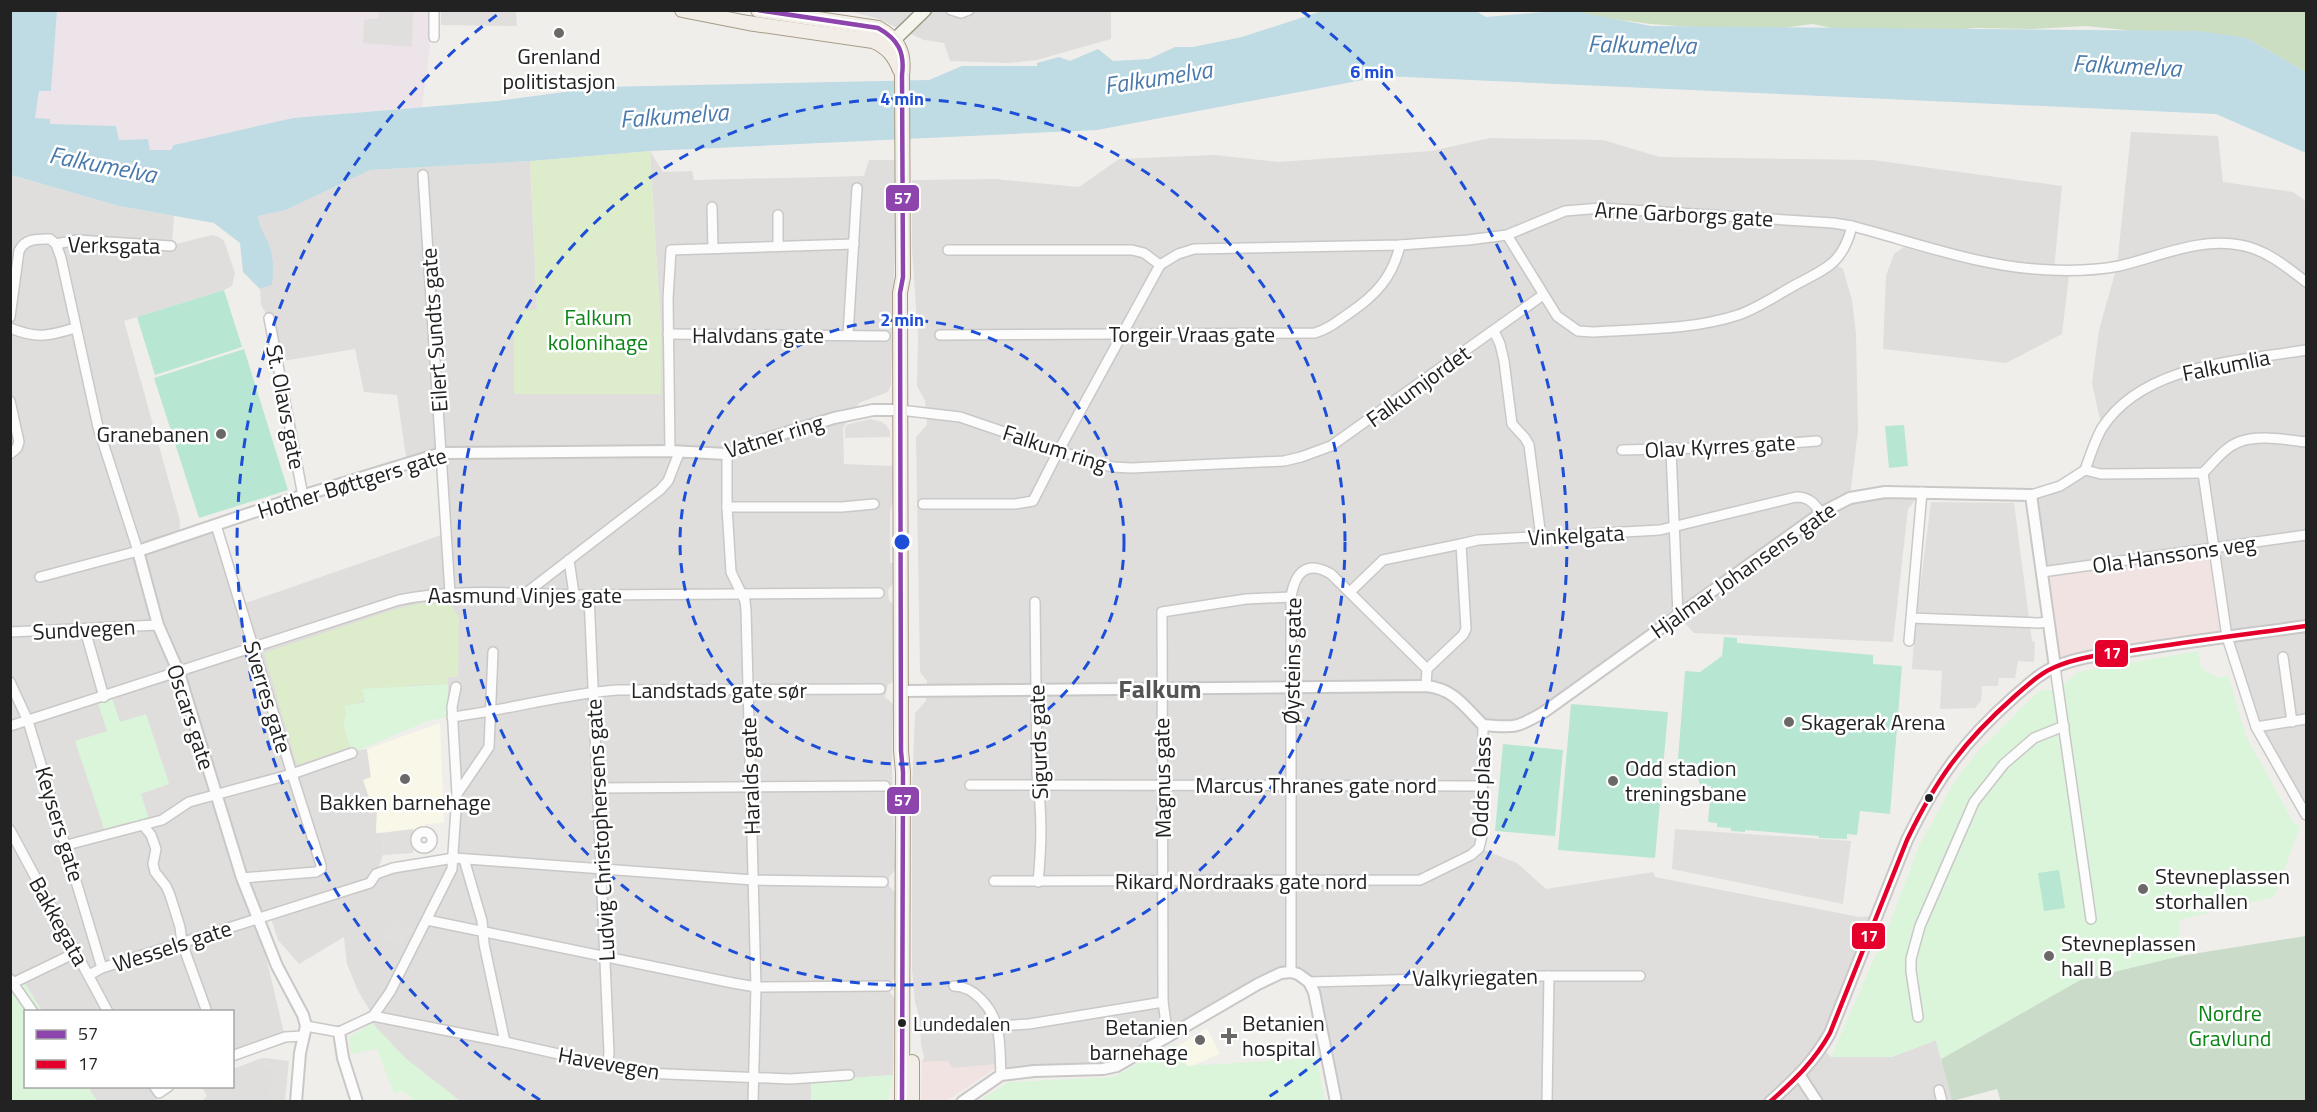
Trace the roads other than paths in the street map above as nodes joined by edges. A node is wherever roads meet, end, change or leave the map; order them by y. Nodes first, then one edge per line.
1 (434, 10) edge
2 (682, 10) edge
3 (758, 10) edge
4 (925, 10) edge
5 (951, 10) edge
6 (969, 10) edge
7 (434, 37) dead end
8 (890, 43) junction
9 (423, 175) dead end
10 (857, 188) dead end
11 (712, 207) dead end
12 (778, 215) dead end
13 (1852, 226) junction
14 (1507, 235) junction
15 (53, 241) junction
16 (854, 244) junction
17 (1400, 244) junction
18 (171, 246) dead end
19 (782, 246) junction
20 (712, 248) junction
21 (948, 250) dead end
22 (1160, 265) junction
23 (2307, 282) edge
24 (1543, 295) junction
25 (10, 316) edge
26 (269, 318) dead end
27 (75, 327) junction
28 (10, 328) edge
29 (1494, 331) junction
30 (668, 334) junction
31 (1122, 334) junction
32 (848, 335) junction
33 (940, 335) dead end
34 (885, 336) dead end
35 (2307, 350) edge
36 (10, 401) edge
37 (905, 410) junction
38 (1817, 441) dead end
39 (2307, 442) edge
40 (1059, 450) junction
41 (1622, 450) dead end
42 (1671, 450) junction
43 (14, 451) edge
44 (674, 452) junction
45 (441, 453) junction
46 (727, 454) junction
47 (1284, 461) joint
48 (2085, 470) junction
49 (2204, 473) junction
50 (1922, 492) junction
51 (2031, 495) junction
52 (303, 496) junction
53 (874, 504) dead end
54 (923, 504) dead end
55 (727, 507) junction
56 (1821, 513) junction
57 (216, 525) junction
58 (1674, 527) junction
59 (2307, 535) edge
60 (1541, 537) junction
61 (1461, 544) junction
62 (2215, 548) junction
63 (138, 551) junction
64 (569, 560) junction
65 (2042, 572) junction
66 (40, 578) dead end
67 (1351, 591) junction
68 (450, 593) junction
69 (526, 593) junction
70 (741, 593) junction
71 (879, 593) dead end
72 (574, 594) junction
73 (589, 595) junction
74 (1291, 597) junction
75 (1035, 602) dead end
76 (1678, 615) junction
77 (1911, 618) junction
78 (2048, 622) junction
79 (158, 626) junction
80 (2307, 626) edge
81 (85, 630) junction
82 (10, 632) edge
83 (2227, 637) junction
84 (1909, 641) dead end
85 (254, 648) junction
86 (493, 652) dead end
87 (2283, 657) dead end
88 (2055, 667) junction
89 (1427, 669) junction
90 (179, 673) junction
91 (10, 682) edge
92 (1426, 686) junction
93 (456, 687) dead end
94 (1036, 688) junction
95 (1161, 688) junction
96 (1292, 688) junction
97 (880, 689) dead end
98 (747, 690) junction
99 (905, 691) junction
100 (594, 692) junction
101 (104, 697) junction
102 (491, 712) junction
103 (453, 717) junction
104 (2307, 719) edge
105 (28, 721) junction
106 (2292, 722) junction
107 (1482, 725) junction
108 (10, 726) edge
109 (2064, 726) junction
110 (2256, 727) junction
111 (352, 753) dead end
112 (292, 774) junction
113 (1162, 784) junction
114 (970, 785) dead end
115 (1038, 785) junction
116 (1290, 785) junction
117 (885, 786) dead end
118 (1481, 786) junction
119 (599, 788) junction
120 (751, 788) junction
121 (457, 794) junction
122 (217, 795) junction
123 (2307, 815) edge
124 (143, 825) junction
125 (10, 830) edge
126 (67, 845) junction
127 (1479, 848) joint
128 (459, 858) junction
129 (601, 870) junction
130 (242, 878) junction
131 (753, 880) junction
132 (1164, 880) junction
133 (994, 881) dead end
134 (1291, 881) junction
135 (883, 882) dead end
136 (1038, 882) junction
137 (256, 919) junction
138 (2091, 919) dead end
139 (427, 920) junction
140 (484, 932) junction
141 (182, 943) junction
142 (75, 953) junction
143 (605, 958) junction
144 (903, 958) junction
145 (102, 968) junction
146 (1291, 972) junction
147 (89, 975) junction
148 (1549, 976) junction
149 (1641, 976) dead end
150 (13, 981) edge
151 (1309, 982) junction
152 (887, 986) dead end
153 (954, 986) dead end
154 (756, 987) junction
155 (1163, 1002) junction
156 (32, 1010) edge
157 (107, 1010) edge
158 (207, 1010) edge
159 (373, 1016) junction
160 (1918, 1017) dead end
161 (997, 1026) junction
162 (304, 1031) junction
163 (339, 1032) junction
164 (1168, 1038) junction
165 (505, 1042) junction
166 (234, 1055) edge
167 (607, 1066) junction
168 (849, 1075) dead end
169 (1002, 1076) junction
170 (1800, 1076) junction
171 (755, 1077) junction
172 (1940, 1090) dead end
173 (296, 1101) edge
174 (357, 1101) edge
175 (753, 1101) edge
176 (902, 1101) edge
177 (912, 1101) edge
178 (962, 1101) edge
179 (1336, 1101) edge
180 (1547, 1101) edge
181 (1770, 1101) edge
182 (1817, 1101) edge
183 (1942, 1101) edge

1 - 7 street
2 - 8 main road
3 - 8 main road
4 - 8 main road
5 - 6 street
8 - 37 main road
9 - 45 street, Eilert Sundts gate
10 - 16 street, Halvdans gate
11 - 20 street
12 - 19 street
13 - 14 street, Arne Garborgs gate
13 - 23 street, Arne Garborgs gate
13 - 24 street
14 - 17 street, Arne Garborgs gate
14 - 24 street
15 - 18 street, Verksgata
15 - 25 street, Verksgata
15 - 27 street, Oscars gate
16 - 19 street
16 - 32 street, Halvdans gate
17 - 22 street, Arne Garborgs gate
17 - 31 street, Torgeir Vraas gate
19 - 20 street
20 - 30 street, Halvdans gate
21 - 22 street
22 - 31 street
24 - 29 street, Falkumjordet
26 - 52 street, St. Olavs gate
27 - 28 street
27 - 63 street, Oscars gate
29 - 47 street, Falkumjordet
29 - 60 street
30 - 32 street, Halvdans gate
30 - 44 street, Halvdans gate
31 - 33 street, Torgeir Vraas gate
31 - 40 street
32 - 34 street, Halvdans gate
35 - 48 street, Falkumlia
36 - 43 street
37 - 40 street, Falkum ring
37 - 46 street, Vatner ring
37 - 99 main road
38 - 42 street, Olav Kyrres gate
39 - 49 street
40 - 47 street, Falkum ring
40 - 54 street
41 - 42 street, Olav Kyrres gate
42 - 58 street
44 - 45 street, Hother Bøttgers gate
44 - 46 street, Vatner ring
44 - 64 street
45 - 52 street, Hother Bøttgers gate
45 - 68 street, Eilert Sundts gate
46 - 55 street, Haralds gate
48 - 49 street
48 - 51 street, Hjalmar Johansens gate
49 - 62 street
50 - 51 street, Hjalmar Johansens gate
50 - 56 street, Hjalmar Johansens gate
50 - 77 street
51 - 65 street
52 - 57 street, Hother Bøttgers gate
53 - 55 street
55 - 70 street, Haralds gate
56 - 58 street, Vinkelgata
56 - 76 street, Hjalmar Johansens gate
57 - 63 street, Hother Bøttgers gate
57 - 85 street, Sverres gate
58 - 60 street, Vinkelgata
58 - 76 street
59 - 62 street, Ola Hanssons veg
60 - 61 street, Vinkelgata
61 - 67 street, Vinkelgata
61 - 89 street
62 - 65 street, Ola Hanssons veg
62 - 83 street
63 - 66 street
63 - 79 street, Oscars gate
64 - 69 street
64 - 72 street
65 - 78 street
67 - 74 street, Øysteins gate
67 - 89 street, Øysteins gate
68 - 69 street, Aasmund Vinjes gate
68 - 85 street, Aasmund Vinjes gate
69 - 72 street, Aasmund Vinjes gate
70 - 71 street, Aasmund Vinjes gate
70 - 73 street, Aasmund Vinjes gate
70 - 98 street, Haralds gate
72 - 73 street, Aasmund Vinjes gate
73 - 100 street, Ludvig Christophersens gate
74 - 95 street, Magnus gate
74 - 96 street, Øysteins gate
75 - 94 street, Sigurds gate
76 - 107 street, Hjalmar Johansens gate
77 - 78 street
77 - 84 street
78 - 88 street
79 - 81 street, Sundvegen
79 - 90 street, Oscars gate
80 - 83 street
81 - 82 street, Sundvegen
81 - 101 street
83 - 88 street
83 - 110 street
85 - 90 street, Aasmund Vinjes gate
85 - 112 street, Sverres gate
86 - 102 street
87 - 106 street
88 - 109 street
88 - 170 street
89 - 92 street
90 - 101 street, Aasmund Vinjes gate
90 - 122 street, Oscars gate
91 - 105 street, Keysers gate
92 - 96 street
92 - 107 street
93 - 103 street
94 - 95 street
94 - 99 street
94 - 115 street, Sigurds gate
95 - 96 street
95 - 113 street, Magnus gate
96 - 116 street, Øysteins gate
97 - 98 street, Landstads gate sør
98 - 100 street, Landstads gate sør
98 - 120 street, Haralds gate
99 - 144 main road
100 - 102 street, Landstads gate sør
100 - 119 street, Ludvig Christophersens gate
101 - 105 street, Aasmund Vinjes gate
102 - 103 street, Landstads gate sør
102 - 121 street
103 - 121 street
104 - 106 street
105 - 108 street, Aasmund Vinjes gate
105 - 126 street, Keysers gate
106 - 110 street
107 - 118 street, Odds plass
109 - 138 street
109 - 160 street
110 - 123 street
111 - 112 street
112 - 122 street
112 - 130 street, Sverres gate
113 - 115 street, Marcus Thranes gate nord
113 - 116 street, Marcus Thranes gate nord
113 - 132 street, Magnus gate
114 - 115 street, Marcus Thranes gate nord
115 - 136 street, Sigurds gate
116 - 118 street, Marcus Thranes gate nord
116 - 134 street, Øysteins gate
117 - 120 street
118 - 127 street, Odds plass
119 - 120 street
119 - 129 street, Ludvig Christophersens gate
120 - 131 street, Haralds gate
121 - 128 street
122 - 124 street
122 - 130 street, Oscars gate
124 - 126 street
124 - 141 street
125 - 142 street, Bakkegata
126 - 145 street, Keysers gate
127 - 134 street, Rikard Nordraaks gate nord
128 - 129 street, Wessels gate
128 - 137 street, Wessels gate
128 - 139 street
128 - 140 street
129 - 131 street, Wessels gate
129 - 143 street, Ludvig Christophersens gate
130 - 137 street, Oscars gate
131 - 135 street, Wessels gate
131 - 154 street, Haralds gate
132 - 134 street, Rikard Nordraaks gate nord
132 - 136 street, Rikard Nordraaks gate nord
132 - 155 street, Magnus gate
133 - 136 street, Rikard Nordraaks gate nord
134 - 146 street, Øysteins gate
137 - 141 street, Wessels gate
137 - 162 street, Oscars gate
139 - 140 street
139 - 159 street
140 - 143 street
140 - 165 street
141 - 145 street, Wessels gate
141 - 158 street
142 - 147 street, Bakkegata
142 - 150 street
143 - 154 street
143 - 167 street, Ludvig Christophersens gate
144 - 176 main road
144 - 177 main road
145 - 147 street, Wessels gate
146 - 151 street
146 - 164 street
147 - 157 street, Bakkegata
148 - 149 street, Valkyriegaten
148 - 151 street, Valkyriegaten
148 - 180 street
150 - 156 street
151 - 179 street
152 - 154 street
153 - 161 street
154 - 171 street, Haralds gate
155 - 161 street
155 - 164 street, Magnus gate
159 - 163 street
159 - 165 street, Havevegen
161 - 169 street
162 - 163 street
162 - 166 street
162 - 173 street, Oscars gate
163 - 174 street
164 - 169 street
165 - 167 street, Havevegen
167 - 171 street, Havevegen
168 - 171 street, Havevegen
169 - 178 street
170 - 181 street
170 - 182 street
171 - 175 street, Haralds gate
172 - 183 street

